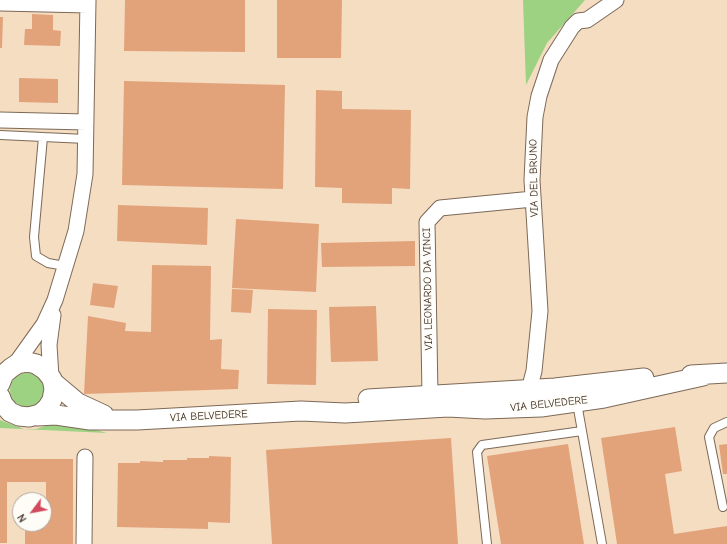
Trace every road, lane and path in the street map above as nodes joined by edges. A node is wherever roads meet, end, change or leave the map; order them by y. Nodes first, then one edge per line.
1 (616, 0) edge
2 (88, 2) edge
3 (0, 3) edge
4 (0, 120) edge
5 (86, 122) junction
6 (0, 135) edge
7 (43, 137) junction
8 (86, 139) junction
9 (533, 199) junction
10 (65, 266) junction
11 (55, 300) junction
12 (6, 373) edge
13 (727, 373) edge
14 (703, 376) junction
15 (52, 380) junction
16 (529, 390) junction
17 (430, 395) junction
18 (0, 396) edge
19 (604, 398) junction
20 (577, 403) junction
21 (460, 408) junction
22 (5, 410) edge
23 (300, 410) junction
24 (393, 411) junction
25 (36, 416) junction
26 (117, 419) junction
27 (727, 422) edge
28 (582, 431) junction
29 (85, 457) dead end
30 (723, 507) dead end
31 (84, 544) edge
32 (487, 544) edge
33 (602, 544) edge

1 - 9 street, VIA DEL BRUNO
2 - 3 street
2 - 5 street
4 - 5 street
5 - 8 street
6 - 7 lane
7 - 8 lane
7 - 10 lane
8 - 10 street
9 - 16 street, VIA DEL BRUNO
9 - 17 street, VIA LEONARDO DA VINCI
10 - 11 street
11 - 12 street
11 - 15 street
12 - 15 street, VIA BELVEDERE
13 - 14 street, VIA BELVEDERE
14 - 16 street, VIA BELVEDERE
14 - 19 street, VIA BELVEDERE
15 - 25 street
15 - 26 street, VIA BELVEDERE
16 - 17 street, VIA BELVEDERE
16 - 19 street
16 - 21 street
17 - 23 street, VIA BELVEDERE
17 - 24 street, VIA BELVEDERE
18 - 22 street
19 - 20 street, VIA BELVEDERE
20 - 21 street, VIA BELVEDERE
20 - 28 lane
21 - 24 street, VIA BELVEDERE
22 - 25 street, VIA BELVEDERE
23 - 24 street, VIA BELVEDERE
23 - 26 street, VIA BELVEDERE
25 - 26 street, VIA BELVEDERE
27 - 30 lane
28 - 32 lane
28 - 33 lane
29 - 31 street

